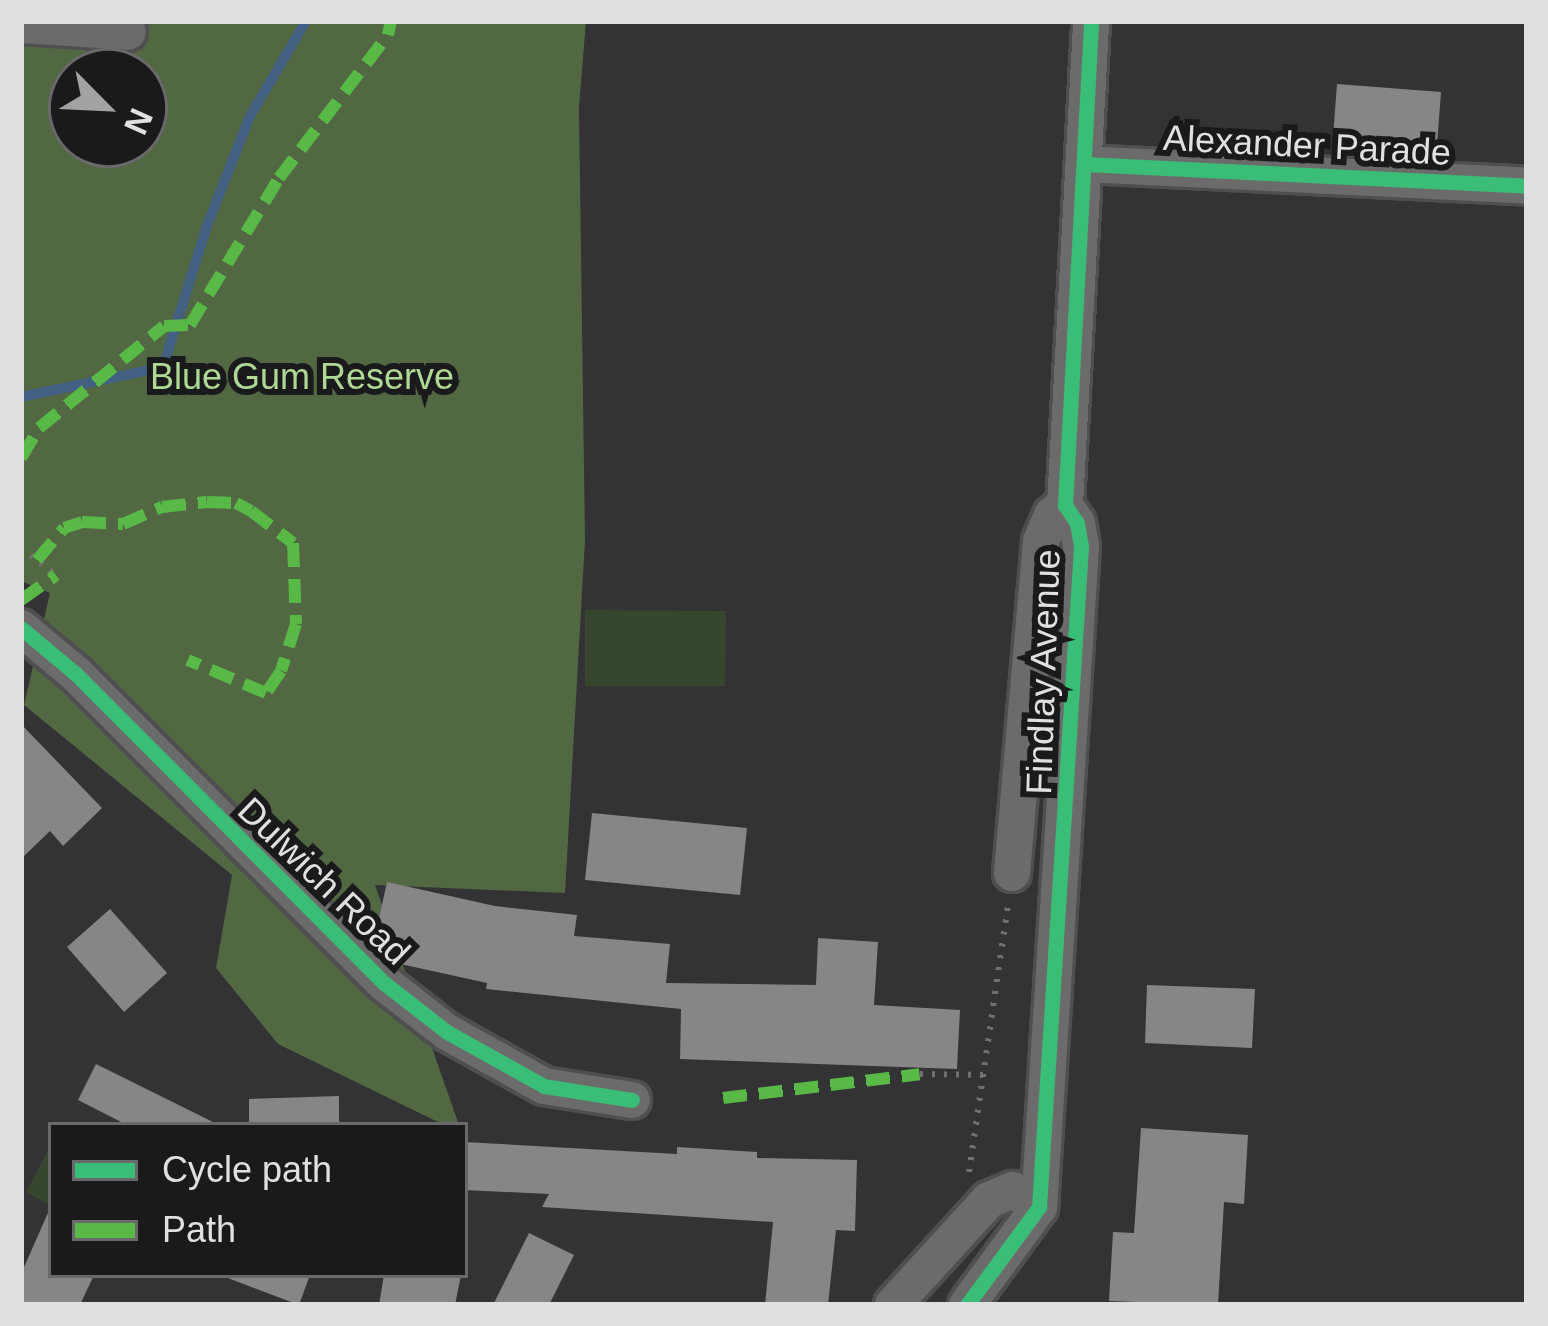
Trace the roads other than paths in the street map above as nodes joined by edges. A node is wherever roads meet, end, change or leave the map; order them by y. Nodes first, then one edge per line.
1 (1091, 21) edge
2 (21, 26) edge
3 (128, 32) dead end
4 (1084, 164) junction
5 (1527, 186) edge
6 (1065, 506) junction
7 (21, 628) edge
8 (1012, 873) road end
9 (632, 1100) dead end
10 (1039, 1207) junction
11 (893, 1305) edge
12 (967, 1305) edge

1 - 4 street, Findlay Avenue
2 - 3 street
4 - 5 street, Alexander Parade
4 - 6 street, Findlay Avenue
6 - 8 street, Findlay Avenue
6 - 10 street, Findlay Avenue
7 - 9 street, Dulwich Road
10 - 11 street
10 - 12 street

